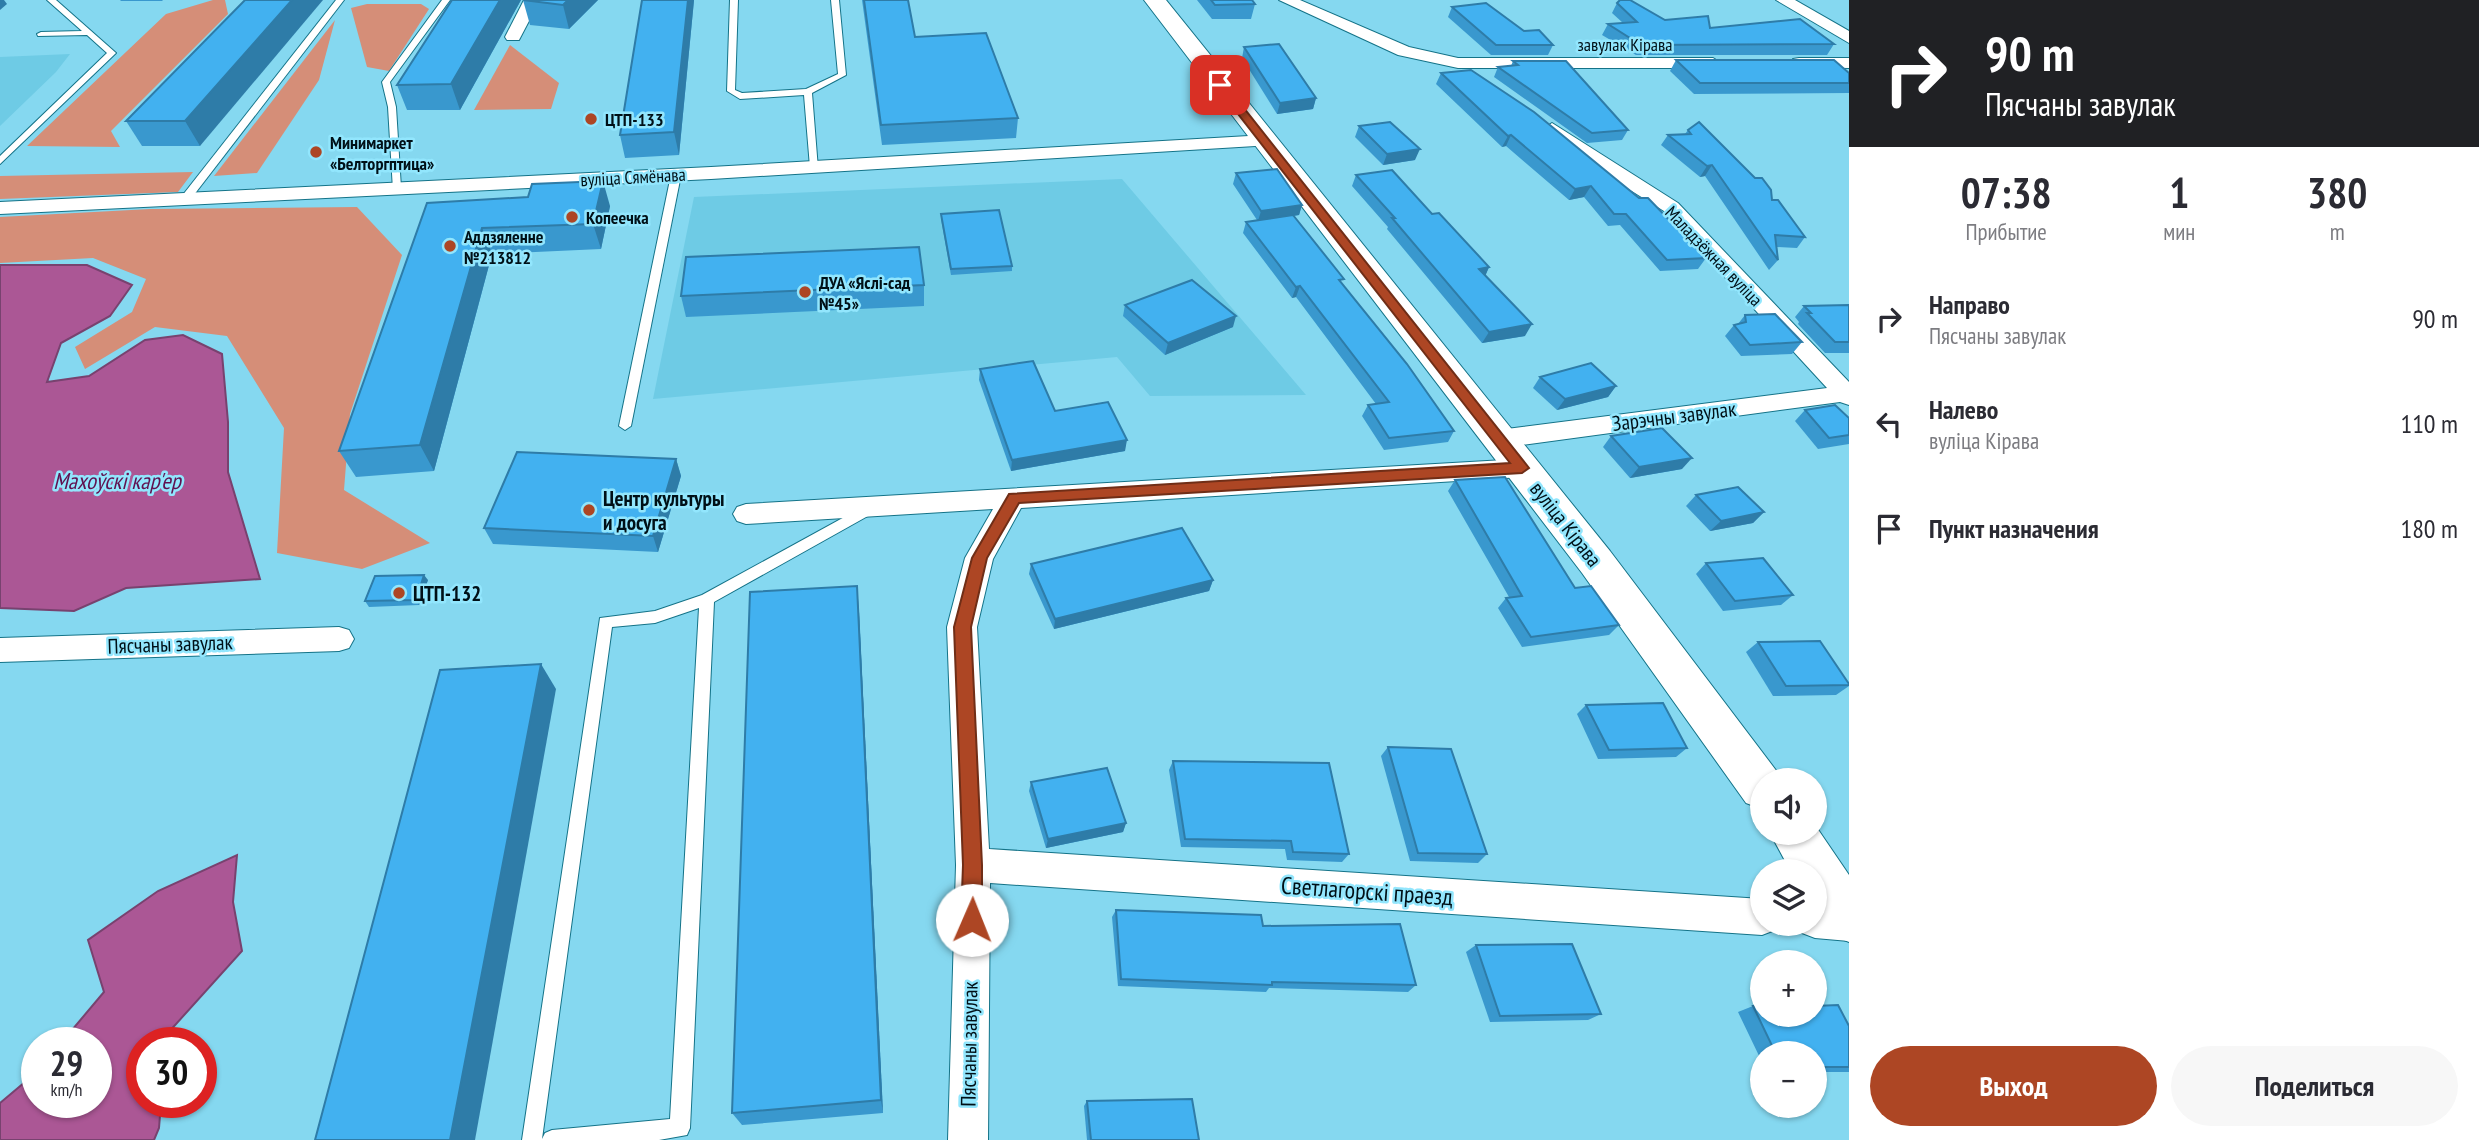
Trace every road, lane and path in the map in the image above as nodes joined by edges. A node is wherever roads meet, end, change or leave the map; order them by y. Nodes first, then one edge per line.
1 (51, 0) edge
2 (340, 0) edge
3 (446, 0) edge
4 (533, 0) edge
5 (734, 0) edge
6 (835, 0) edge
7 (1155, 0) edge
8 (1287, 0) edge
9 (1784, 0) edge
10 (89, 33) junction
11 (41, 34) dead end
12 (513, 37) dead end
13 (1849, 38) edge
14 (1458, 62) junction
15 (1730, 63) edge
16 (1783, 63) edge
17 (1849, 63) edge
18 (1492, 86) edge
19 (808, 92) junction
20 (1536, 117) edge
21 (1266, 141) junction
22 (0, 161) edge
23 (815, 167) junction
24 (676, 175) junction
25 (396, 188) junction
26 (186, 198) junction
27 (0, 208) edge
28 (1848, 395) edge
29 (625, 426) dead end
30 (1499, 439) junction
31 (1522, 468) junction
32 (1014, 498) junction
33 (874, 506) junction
34 (746, 514) dead end
35 (708, 599) junction
36 (339, 639) dead end
37 (0, 650) edge
38 (1750, 772) edge
39 (1801, 845) edge
40 (972, 865) junction
41 (1750, 916) edge
42 (1827, 920) edge
43 (1849, 920) edge
44 (532, 1140) edge
45 (552, 1140) edge
46 (968, 1140) edge

1 - 10 lane
2 - 26 lane
3 - 25 lane
4 - 12 street
5 - 19 lane
6 - 19 lane
7 - 21 main road, вуліца Кірава
8 - 14 street, завулак Кірава
9 - 13 street
10 - 11 lane
10 - 22 lane
14 - 15 street, завулак Кірава
14 - 18 street
16 - 17 street
19 - 23 lane
20 - 28 street, Маладзёжная вуліца
21 - 23 street, вуліца Сямёнава
21 - 30 main road, вуліца Кірава
23 - 24 street, вуліца Сямёнава
24 - 25 street, вуліца Сямёнава
24 - 29 lane
25 - 26 street, вуліца Сямёнава
26 - 27 street, вуліца Сямёнава
28 - 30 street, Зарэчны завулак
30 - 31 main road, вуліца Кірава
31 - 32 street
31 - 38 main road, вуліца Кірава
32 - 33 street
32 - 40 street, Пясчаны завулак
33 - 34 street
33 - 35 lane
35 - 44 lane
35 - 45 lane
36 - 37 street, Пясчаны завулак
39 - 43 main road
40 - 41 street, Светлагорскі праезд
40 - 46 street, Пясчаны завулак
42 - 43 street

